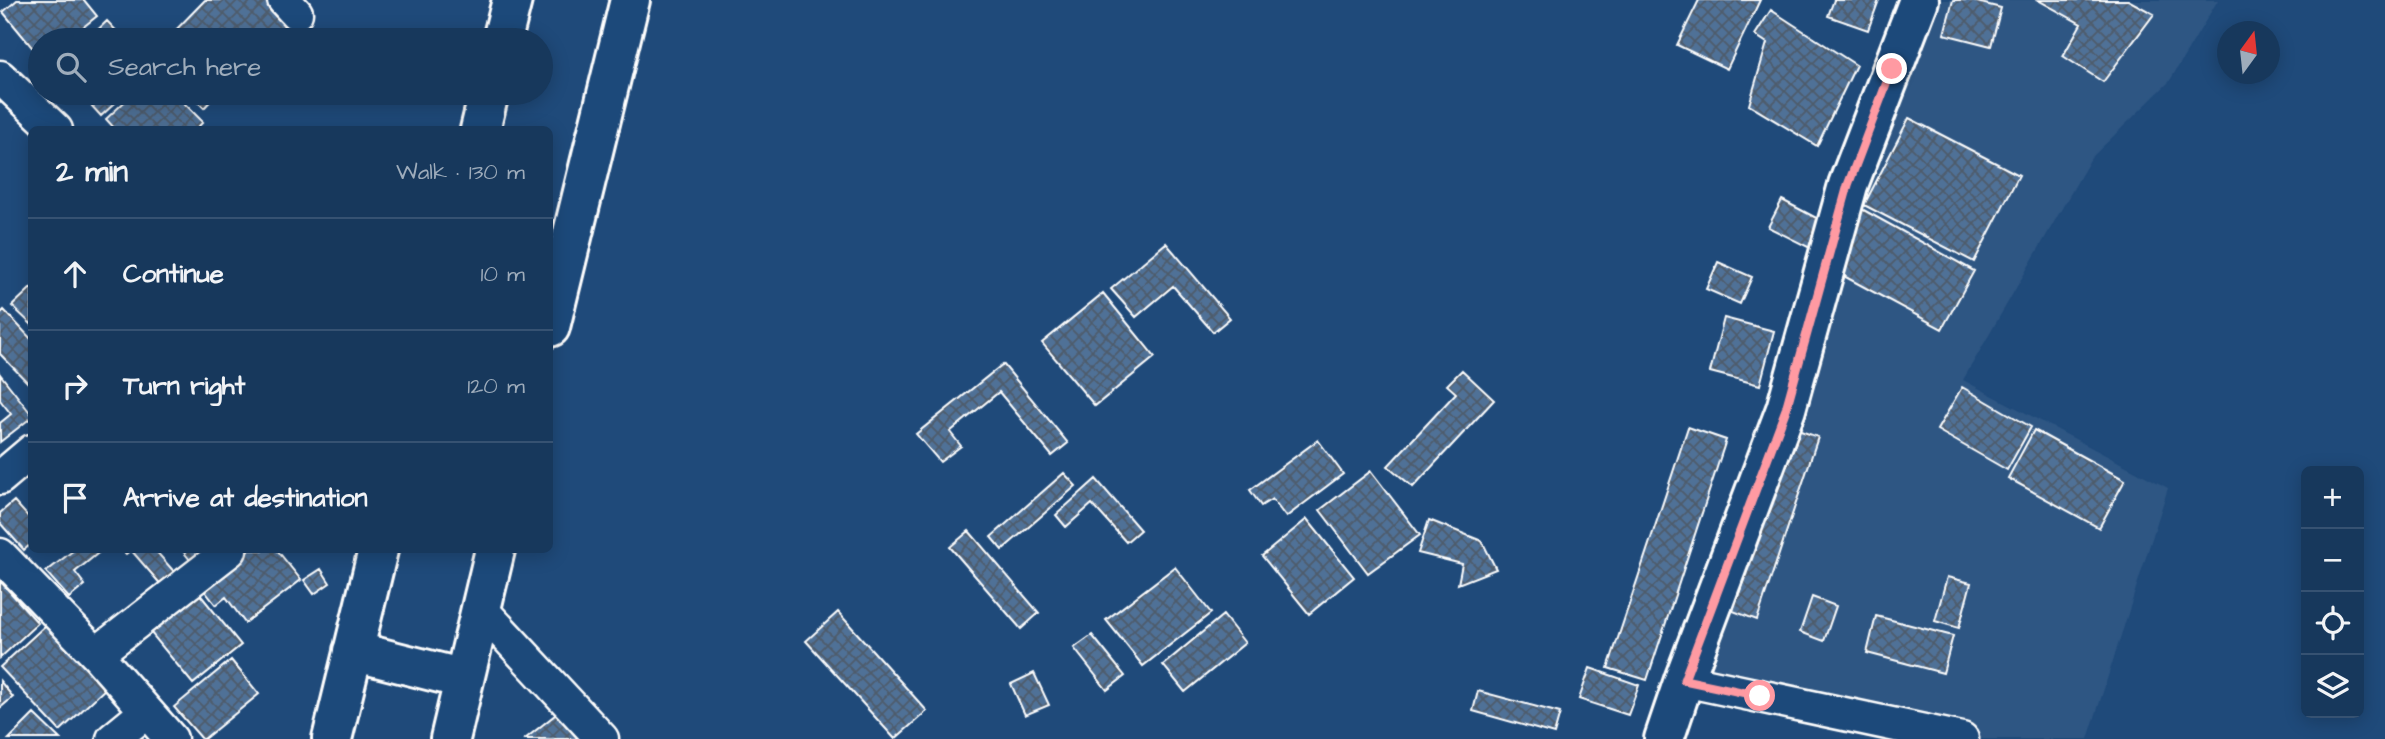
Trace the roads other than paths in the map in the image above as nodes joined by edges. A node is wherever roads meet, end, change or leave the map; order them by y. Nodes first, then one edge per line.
1 (512, 0) edge
2 (630, 0) edge
3 (1919, 0) edge
4 (505, 28) edge
5 (0, 77) edge
6 (28, 104) edge
7 (30, 105) edge
8 (486, 105) edge
9 (52, 126) edge
10 (481, 126) edge
11 (553, 315) edge
12 (28, 454) edge
13 (0, 478) edge
14 (226, 553) edge
15 (377, 553) edge
16 (494, 553) edge
17 (0, 555) edge
18 (480, 608) junction
19 (354, 651) junction
20 (96, 654) junction
21 (464, 679) junction
22 (1684, 680) junction
23 (146, 712) junction
24 (113, 739) edge
25 (171, 739) edge
26 (332, 739) edge
27 (450, 739) edge
28 (602, 739) edge
29 (1664, 739) edge
30 (1962, 739) edge

1 - 4 street
2 - 11 street
3 - 22 street
5 - 6 street
7 - 9 street
8 - 10 street
12 - 13 street
14 - 20 street
15 - 19 street
16 - 18 street
17 - 20 street
18 - 21 street
18 - 28 street
19 - 21 street
19 - 26 street
20 - 23 street
21 - 27 street
22 - 29 street
22 - 30 street
23 - 24 street
23 - 25 street

